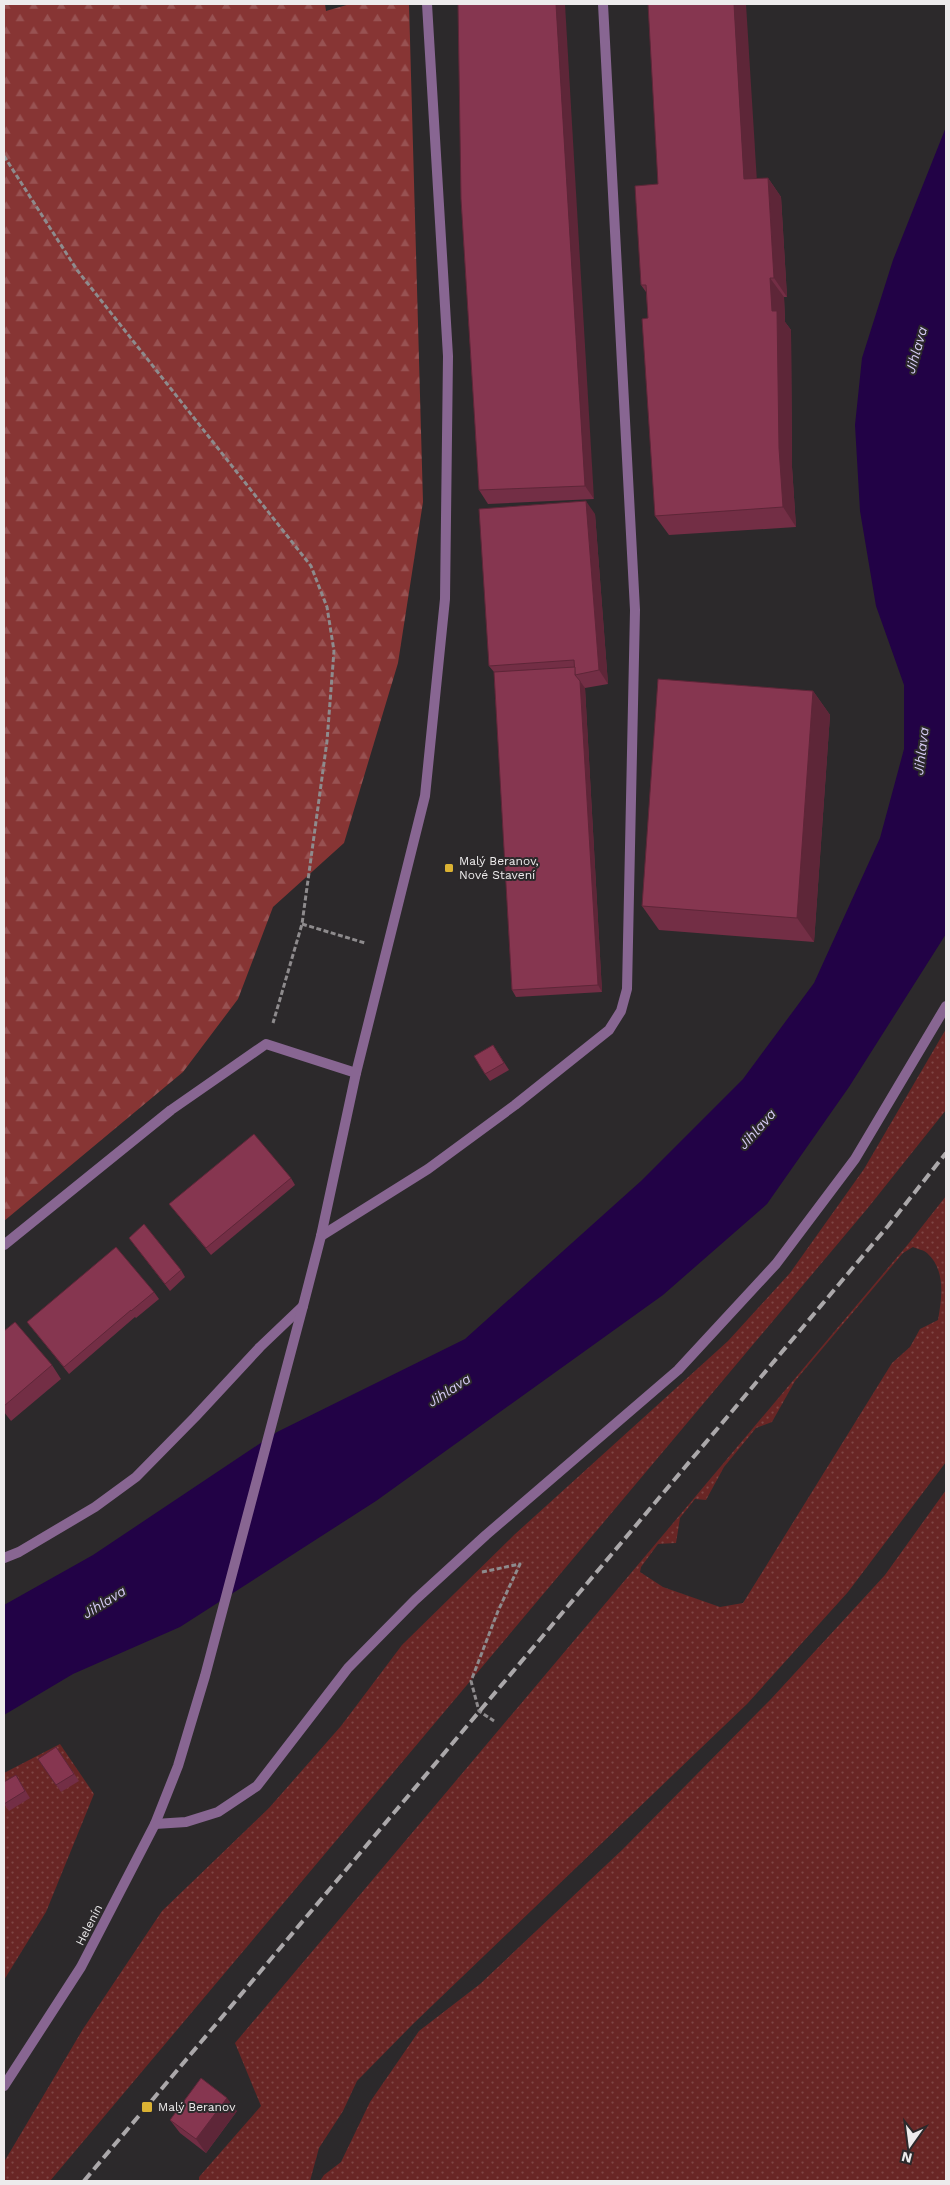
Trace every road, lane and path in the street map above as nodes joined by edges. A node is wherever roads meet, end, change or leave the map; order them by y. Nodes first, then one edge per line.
1 (427, 4) edge
2 (603, 4) edge
3 (4, 156) edge
4 (302, 924) junction
5 (343, 936) dead end
6 (946, 1006) edge
7 (266, 1044) junction
8 (356, 1073) junction
9 (321, 1236) junction
10 (4, 1245) edge
11 (303, 1306) junction
12 (4, 1558) edge
13 (474, 1575) dead end
14 (494, 1722) dead end
15 (155, 1824) junction
16 (4, 2086) edge

1 - 8 street, Helenín
2 - 9 street
3 - 4 path
4 - 5 path
4 - 7 path
6 - 15 street
7 - 8 street
7 - 10 street
8 - 9 street, Helenín
9 - 11 street, Helenín
11 - 12 street
11 - 15 street, Helenín
13 - 14 path
15 - 16 street, Helenín

